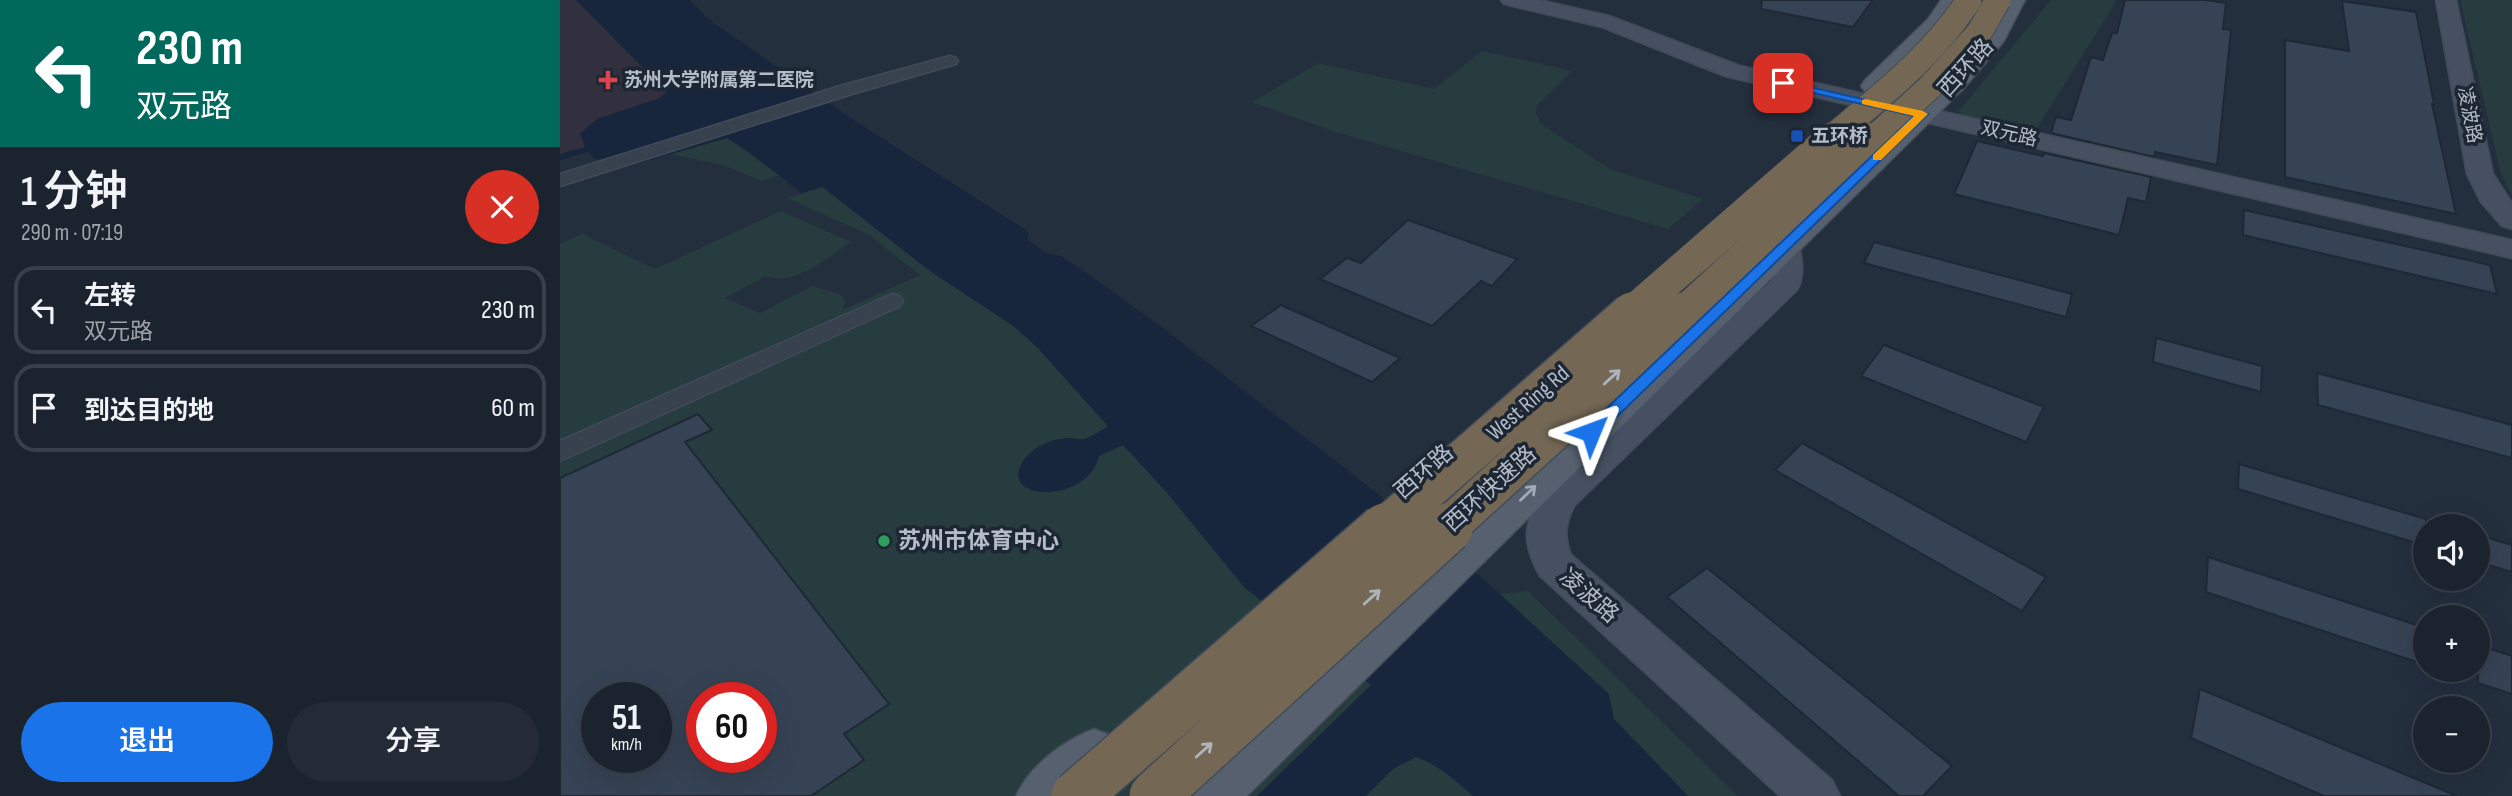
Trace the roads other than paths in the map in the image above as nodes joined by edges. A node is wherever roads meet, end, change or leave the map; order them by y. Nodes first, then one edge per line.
1 (1511, 0) edge
2 (1952, 0) edge
3 (1969, 0) edge
4 (1998, 0) edge
5 (2014, 0) edge
6 (2446, 0) edge
7 (950, 61) dead end
8 (1857, 100) junction
9 (1923, 114) junction
10 (560, 180) edge
11 (2512, 220) edge
12 (1785, 246) junction
13 (2512, 249) edge
14 (892, 301) dead end
15 (560, 452) edge
16 (1042, 796) edge
17 (1076, 796) edge
18 (1154, 796) edge
19 (1210, 796) edge
20 (1815, 796) edge

1 - 8 street, 双元路
2 - 8 main road, 西环路
3 - 17 highway, West Ring Rd, bridge
18 -> 4 highway, 西环快速路, bridge
5 - 9 main road, 西环路
6 - 11 street, 凌波路
7 - 10 street
8 - 9 street, 双元路
8 - 16 main road, 西环路
9 - 12 main road, 西环路
9 - 13 street, 双元路
19 -> 12 main road, 西环路
12 - 20 street, 凌波路
14 - 15 street

